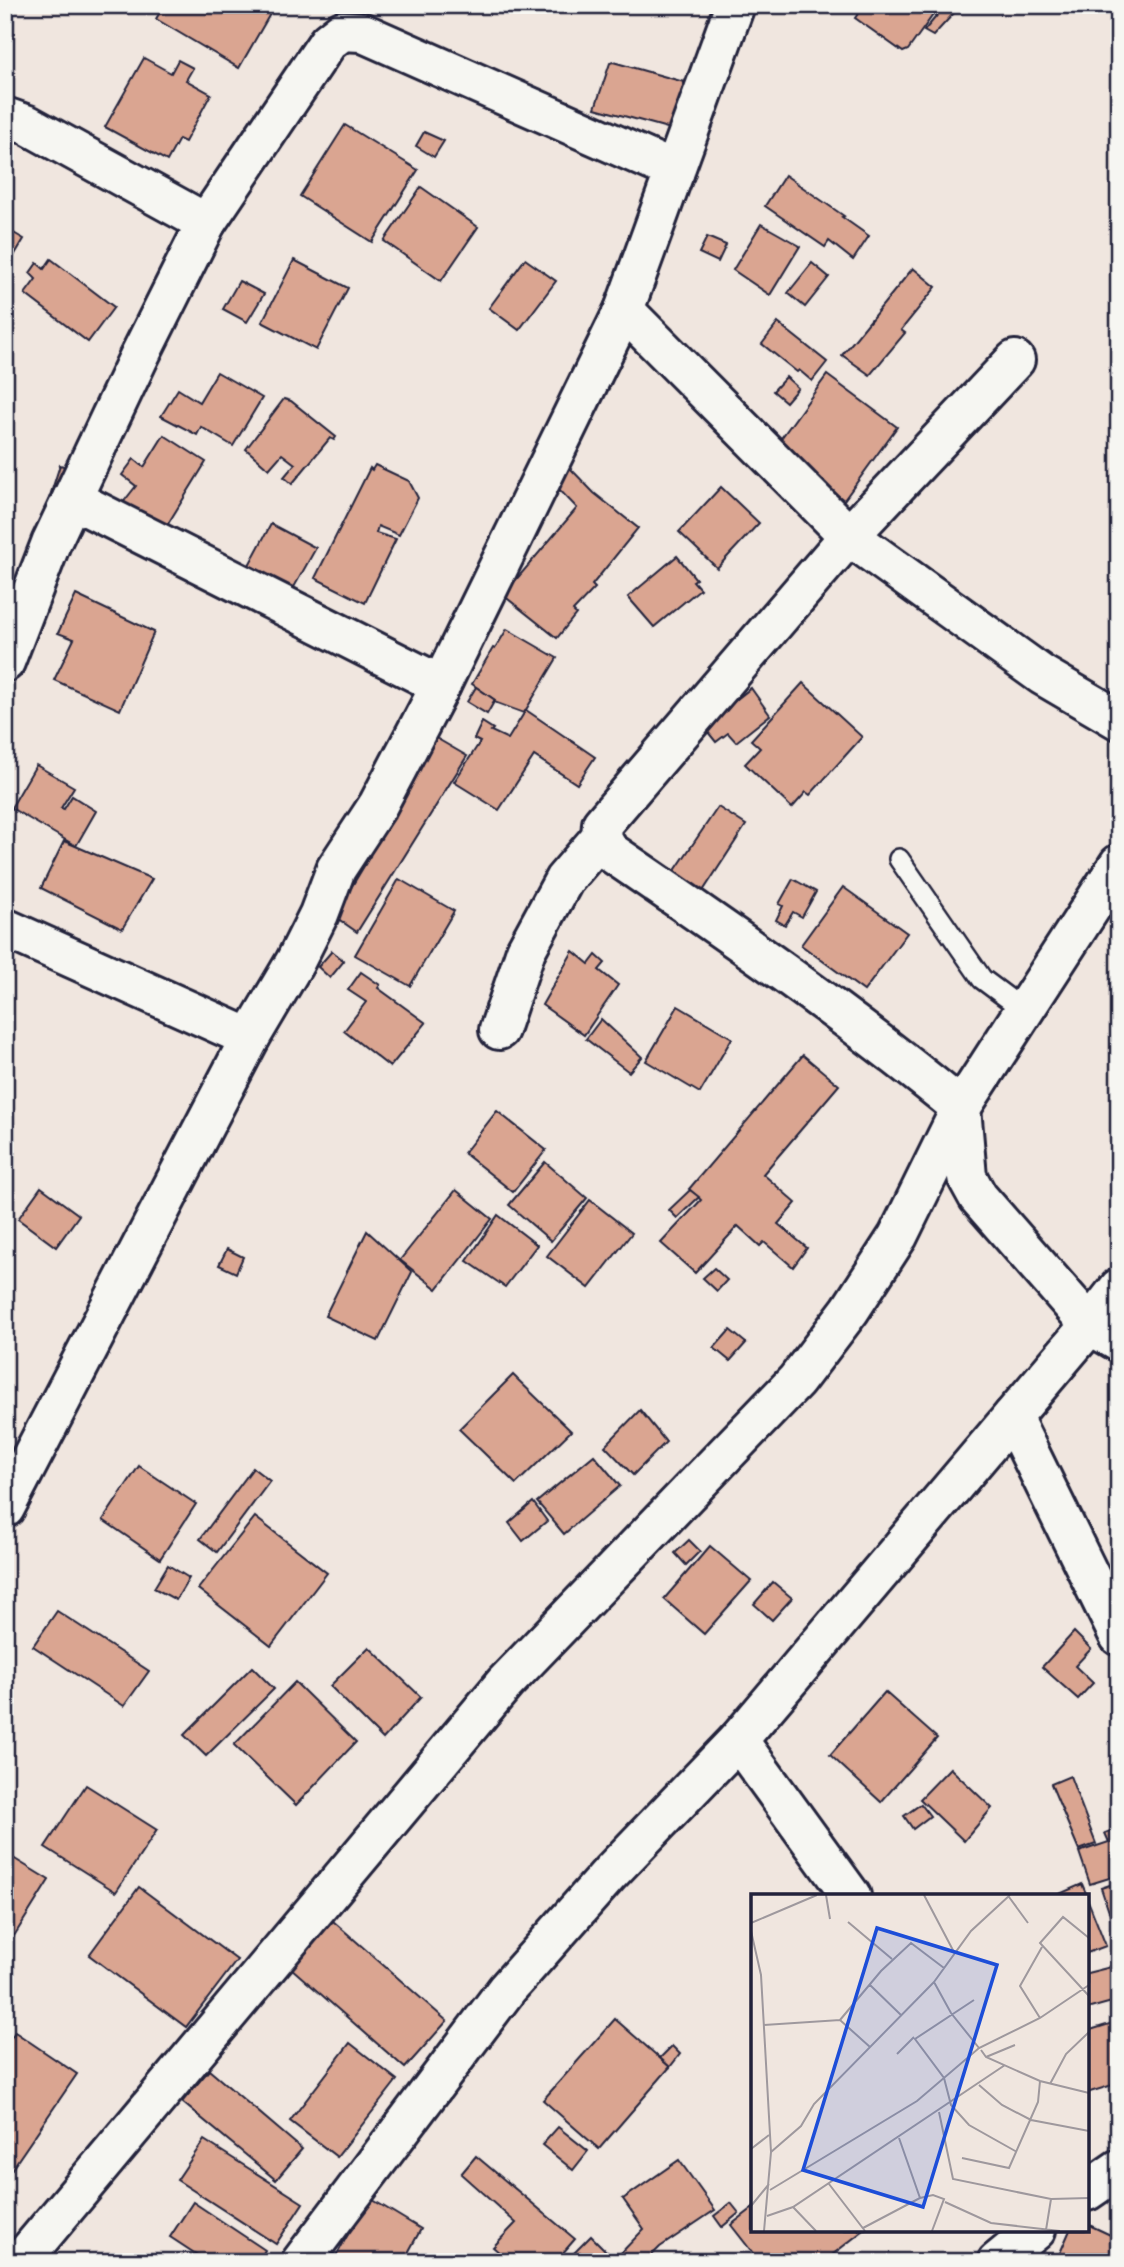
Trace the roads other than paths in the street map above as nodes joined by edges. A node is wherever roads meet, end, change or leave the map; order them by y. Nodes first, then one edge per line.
1 (727, 11) edge
2 (5, 117) edge
3 (675, 171) junction
4 (206, 223) junction
5 (624, 310) junction
6 (1015, 360) dead end
7 (72, 499) junction
8 (849, 536) junction
9 (5, 662) edge
10 (441, 685) junction
11 (1119, 719) edge
12 (601, 837) junction
13 (899, 859) dead end
14 (1119, 864) edge
15 (5, 928) edge
16 (1025, 1011) junction
17 (499, 1030) dead end
18 (250, 1038) junction
19 (961, 1108) junction
20 (1119, 1288) edge
21 (1105, 1334) edge
22 (1012, 1417) junction
23 (5, 1508) edge
24 (1119, 1636) edge
25 (738, 1740) junction
26 (850, 1894) edge
27 (1119, 2169) edge
28 (1089, 2190) edge
29 (1034, 2232) edge
30 (20, 2262) edge
31 (301, 2262) edge
32 (997, 2262) edge

1 - 3 street
2 - 4 street
3 - 4 street
3 - 5 street
4 - 7 street
5 - 8 street
5 - 10 street
6 - 8 street
7 - 9 street
7 - 10 street
8 - 11 street
8 - 12 street
10 - 18 street
12 - 17 street
12 - 19 street
13 - 16 lane
14 - 16 street
15 - 18 street
16 - 19 street
18 - 23 street
19 - 21 street
19 - 30 street
20 - 21 street
21 - 22 street
22 - 24 street
22 - 25 street
25 - 26 street
25 - 31 street
27 - 28 street
29 - 32 street

